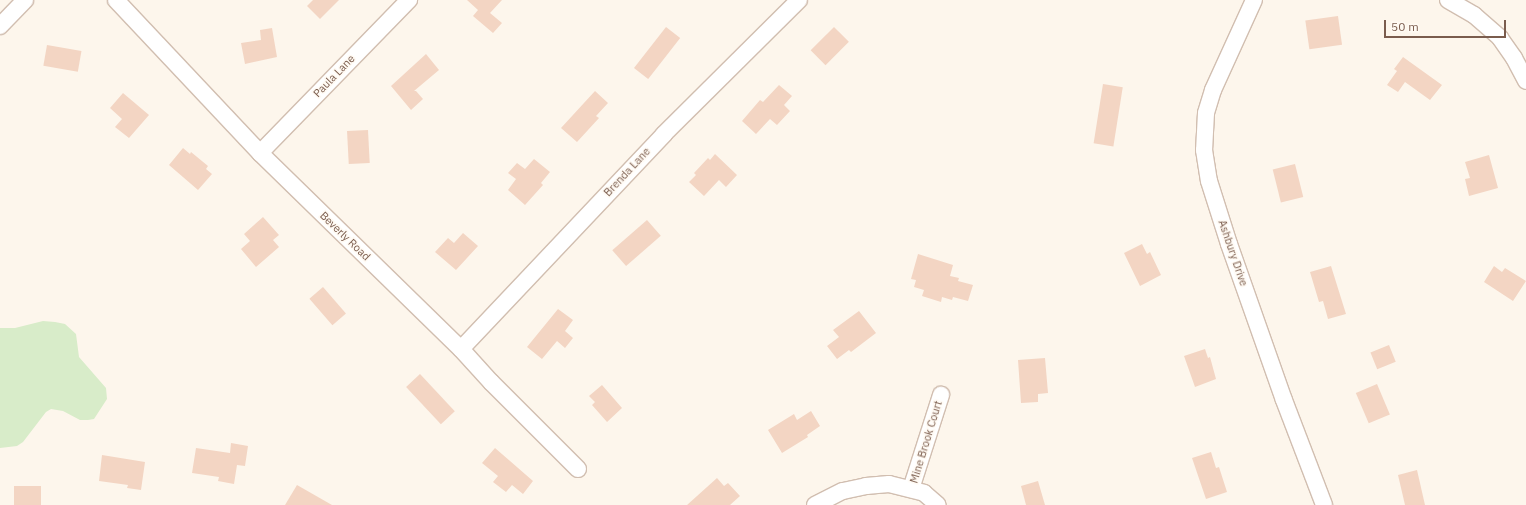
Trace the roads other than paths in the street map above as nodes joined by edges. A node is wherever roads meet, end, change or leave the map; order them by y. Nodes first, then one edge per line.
1 (25, 0) edge
2 (116, 0) edge
3 (409, 0) edge
4 (799, 0) edge
5 (1254, 0) edge
6 (1448, 0) edge
7 (0, 26) edge
8 (1526, 81) edge
9 (260, 153) junction
10 (461, 349) junction
11 (941, 395) dead end
12 (578, 469) dead end
13 (912, 489) junction
14 (815, 505) edge
15 (938, 505) edge
16 (1324, 505) edge

1 - 7 street
2 - 9 street, Beverly Road
3 - 9 street, Paula Lane
4 - 10 street, Brenda Lane
5 - 16 street, Ashbury Drive
6 - 8 street
9 - 10 street, Beverly Road
10 - 12 street, Beverly Road
11 - 13 street, Mine Brook Court
13 - 14 street
13 - 15 street

